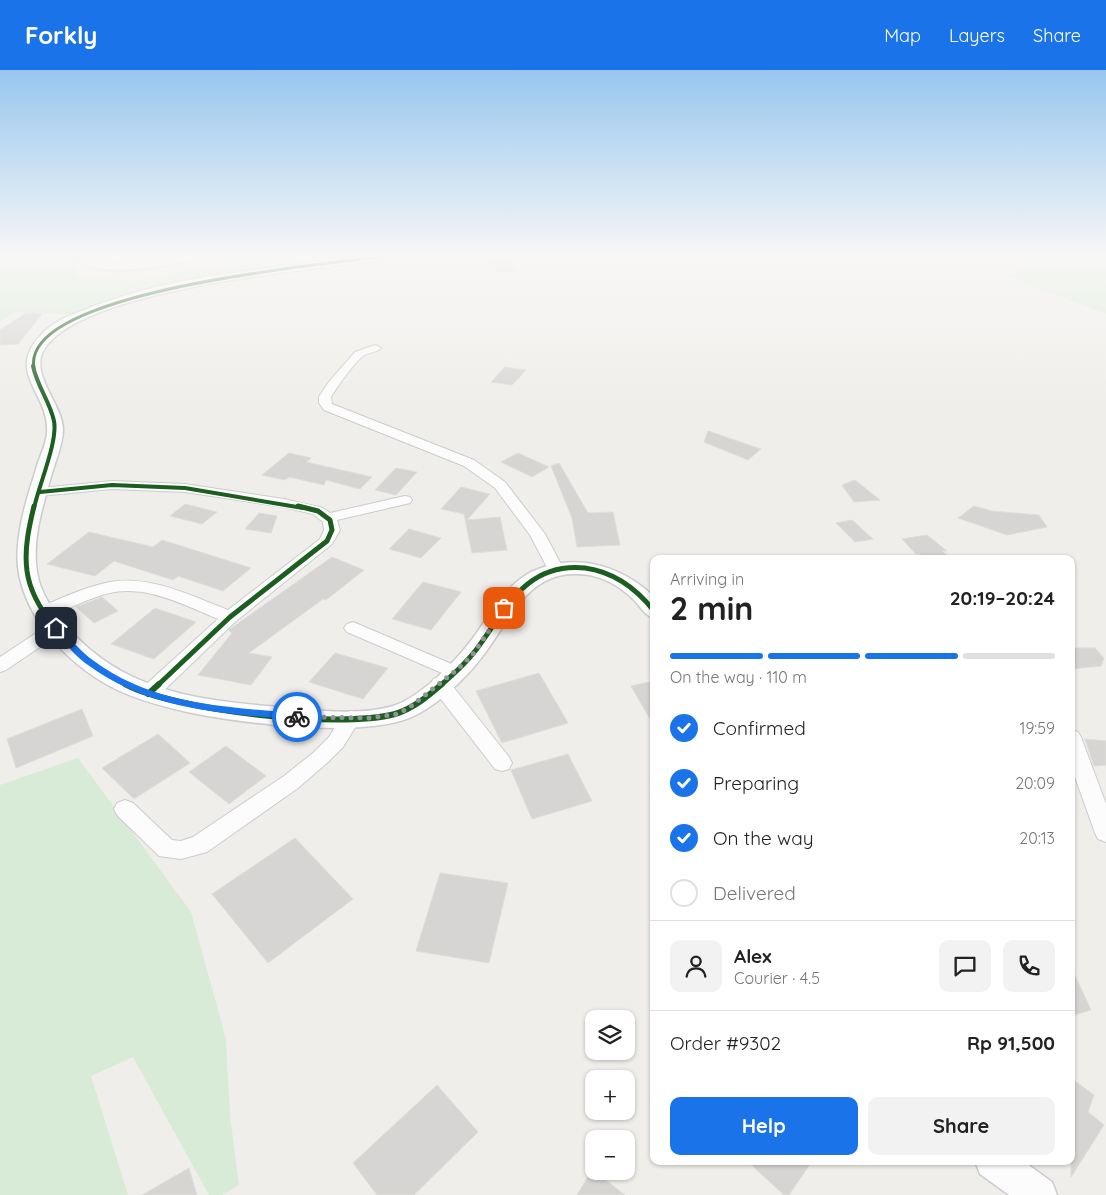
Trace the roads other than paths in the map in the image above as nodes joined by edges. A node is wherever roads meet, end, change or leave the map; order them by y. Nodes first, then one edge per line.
1 (96, 310) edge
2 (375, 348) dead end
3 (40, 492) junction
4 (405, 500) dead end
5 (327, 518) junction
6 (564, 569) junction
7 (650, 605) edge
8 (44, 612) junction
9 (230, 617) junction
10 (56, 628) junction
11 (353, 628) dead end
12 (0, 666) edge
13 (447, 678) junction
14 (148, 694) junction
15 (351, 718) junction
16 (1075, 747) edge
17 (502, 763) dead end
18 (125, 809) dead end
19 (1104, 820) edge
20 (998, 1165) edge
21 (1039, 1195) edge

1 - 3 street
2 - 6 street
3 - 5 street
3 - 8 street
4 - 5 street
5 - 9 street
6 - 7 street
6 - 13 street
8 - 9 street
8 - 10 street
9 - 14 street
10 - 12 street
10 - 14 street
11 - 13 street
13 - 15 street
13 - 17 street
14 - 15 street
15 - 18 street
16 - 19 street
20 - 21 street

